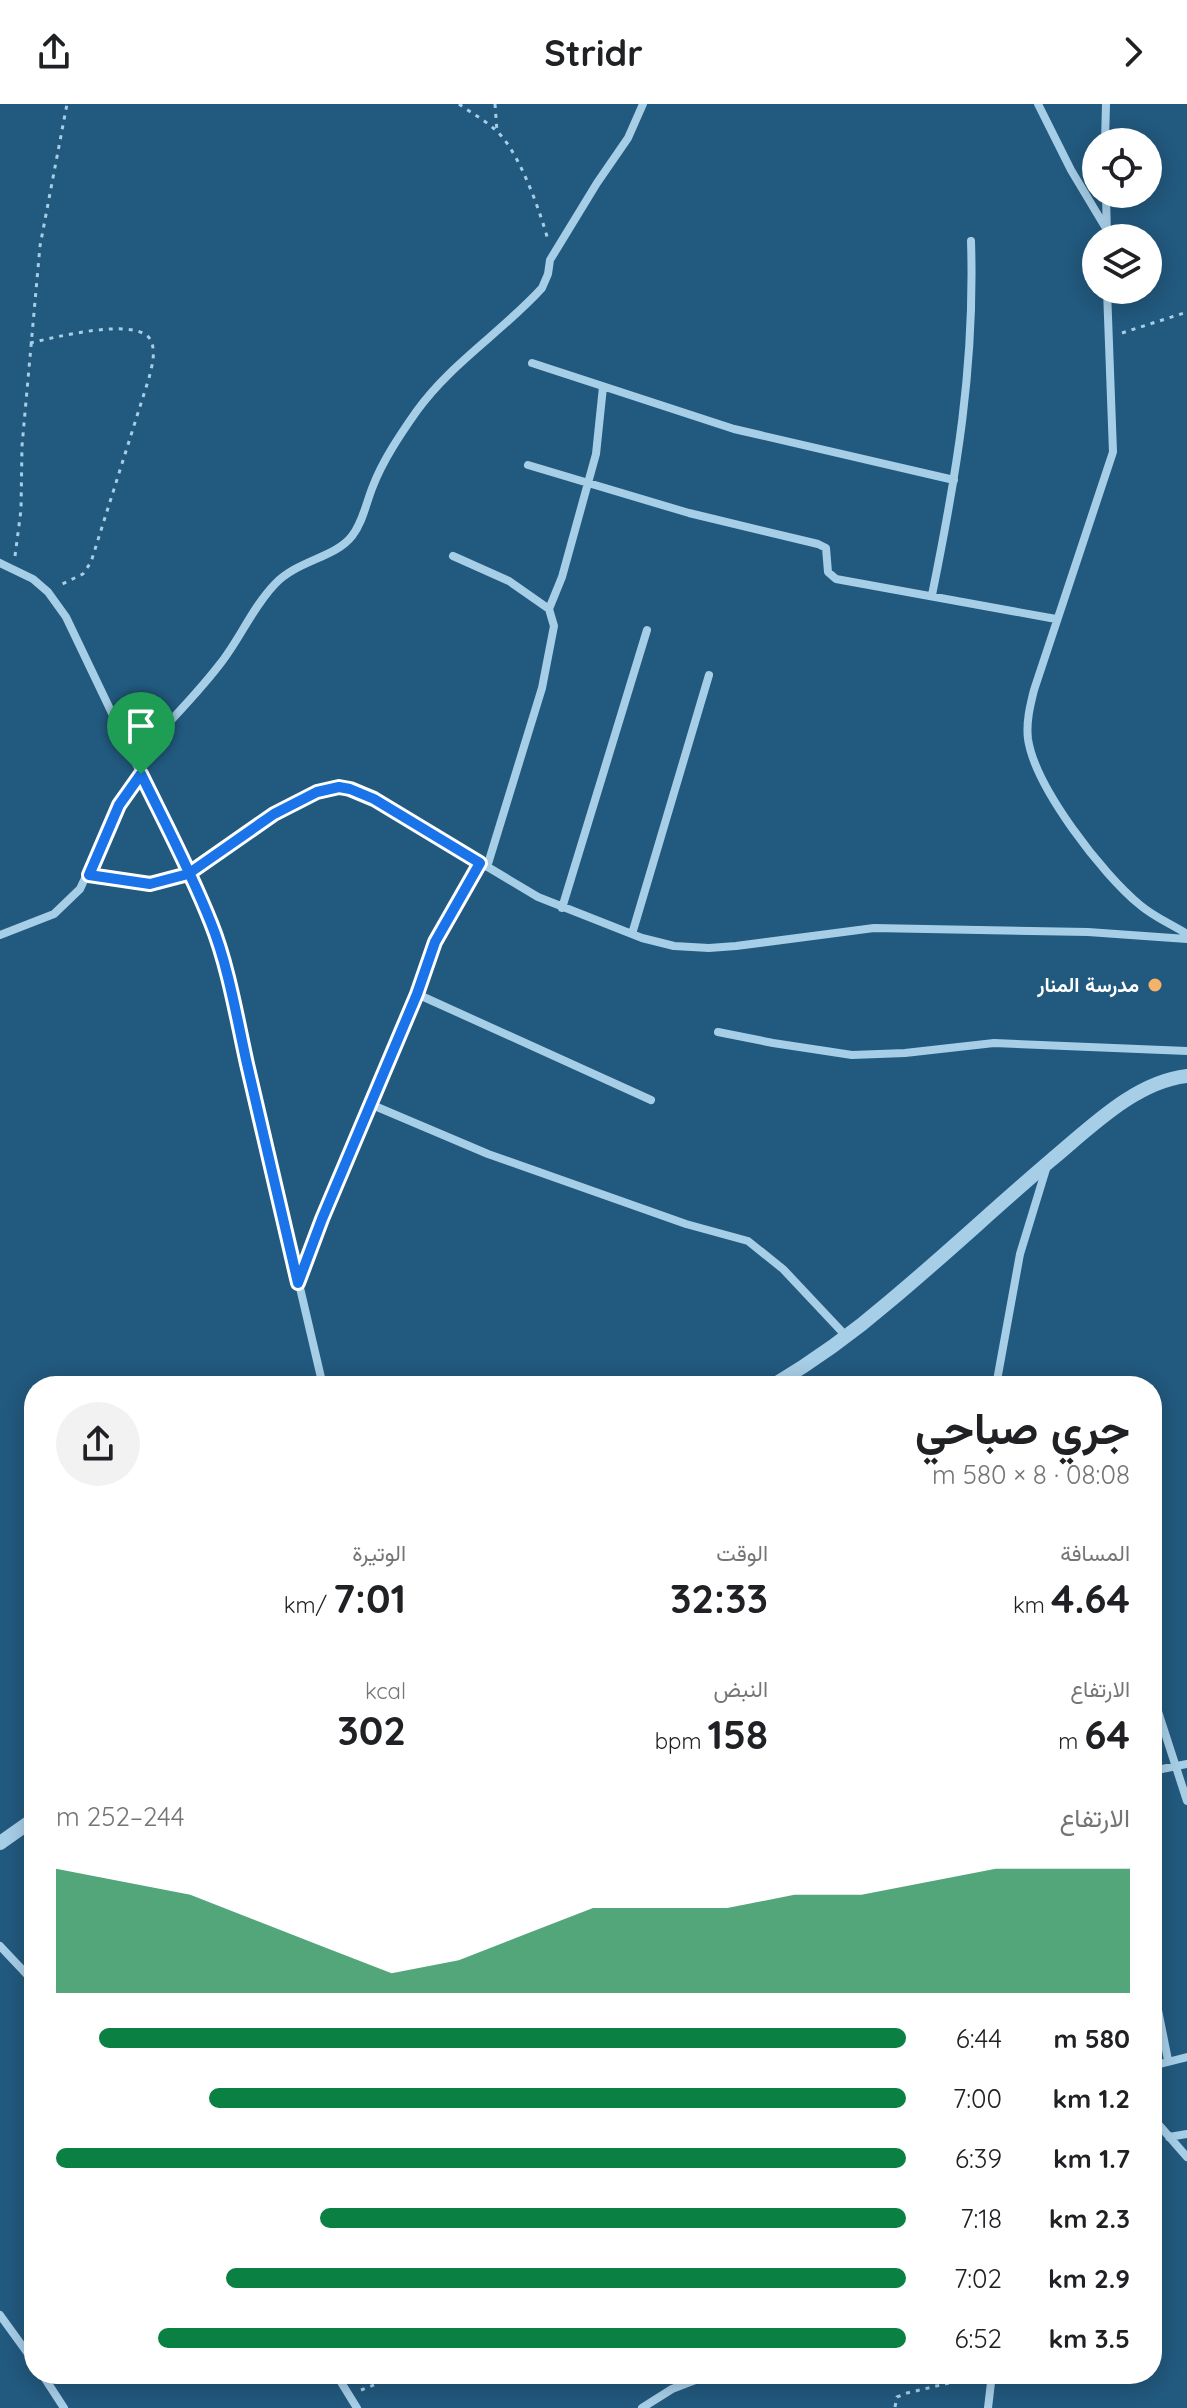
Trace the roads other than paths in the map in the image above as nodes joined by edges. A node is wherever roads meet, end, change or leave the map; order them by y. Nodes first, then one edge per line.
1 (643, 104) edge
2 (1038, 104) edge
3 (1106, 104) edge
4 (1105, 128) edge
5 (1101, 224) edge
6 (971, 241) dead end
7 (1108, 304) edge
8 (532, 363) dead end
9 (603, 387) junction
10 (528, 465) dead end
11 (954, 480) junction
12 (588, 484) junction
13 (453, 556) dead end
14 (0, 563) edge
15 (932, 595) junction
16 (549, 609) junction
17 (1056, 619) junction
18 (647, 630) dead end
19 (709, 675) dead end
20 (134, 760) junction
21 (141, 774) junction
22 (484, 865) junction
23 (188, 874) junction
24 (89, 875) junction
25 (562, 908) junction
26 (632, 934) junction
27 (0, 935) edge
28 (1187, 936) edge
29 (417, 994) junction
30 (718, 1032) dead end
31 (1187, 1051) edge
32 (1187, 1076) edge
33 (651, 1100) dead end
34 (370, 1104) junction
35 (1048, 1163) junction
36 (298, 1283) junction
37 (846, 1336) junction
38 (321, 1376) edge
39 (788, 1376) edge
40 (998, 1376) edge
41 (1162, 1722) edge
42 (1187, 1764) edge
43 (1177, 1766) junction
44 (1162, 1769) edge
45 (1187, 1801) edge
46 (24, 1826) edge
47 (0, 1843) edge
48 (0, 1946) edge
49 (24, 1971) edge
50 (1162, 2030) edge
51 (1187, 2057) edge
52 (1168, 2060) junction
53 (1162, 2062) edge
54 (1162, 2129) edge
55 (1187, 2134) edge
56 (1169, 2137) junction
57 (1187, 2157) edge
58 (0, 2315) edge
59 (24, 2348) edge
60 (48, 2384) edge
61 (343, 2384) edge
62 (685, 2384) edge
63 (989, 2384) edge
64 (64, 2408) edge
65 (357, 2408) edge
66 (642, 2408) edge
67 (988, 2408) edge

1 - 20 street
2 - 5 street
3 - 4 street
6 - 11 street
7 - 17 street
8 - 9 street
9 - 11 street
9 - 12 street
10 - 12 street
11 - 15 street
12 - 15 street
12 - 16 street
13 - 16 street
14 - 20 street
15 - 17 street
16 - 22 street
17 - 28 street
18 - 25 street
19 - 26 street
20 - 21 street
21 - 23 street
21 - 24 street
22 - 23 street
22 - 25 street
22 - 29 street
23 - 24 street
23 - 36 street
24 - 27 street
25 - 26 street
26 - 28 street
29 - 33 street
29 - 34 street
30 - 31 street
32 - 35 street
34 - 36 street
34 - 37 street
35 - 37 street
35 - 40 street
36 - 38 street
37 - 39 street
41 - 43 street
42 - 43 street
43 - 44 street
43 - 45 street
46 - 47 street
48 - 49 street
50 - 52 street
51 - 52 street
52 - 53 street
54 - 56 street
55 - 56 street
56 - 57 street
58 - 59 street
60 - 64 street
61 - 65 street
62 - 66 street
63 - 67 street

